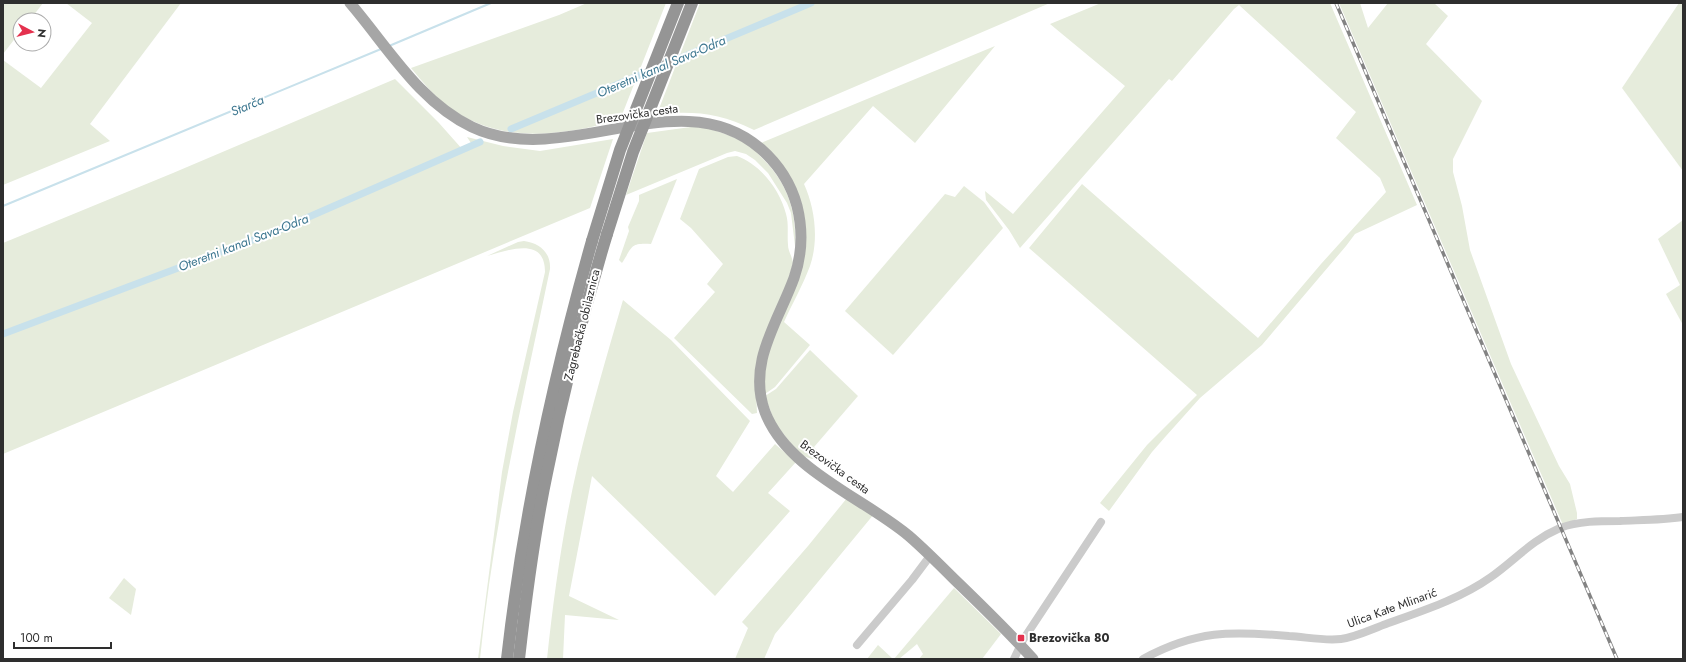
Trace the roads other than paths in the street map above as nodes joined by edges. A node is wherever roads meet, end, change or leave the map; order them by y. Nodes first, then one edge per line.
1 (350, 3) edge
2 (678, 3) edge
3 (692, 3) edge
4 (1683, 517) edge
5 (1101, 522) dead end
6 (930, 556) junction
7 (857, 645) dead end
8 (1020, 645) junction
9 (507, 659) edge
10 (519, 659) edge
11 (1014, 659) edge
12 (1033, 659) edge
13 (1143, 659) edge

1 - 6 main road, Brezovička cesta
2 - 9 highway, Zagrebačka obilaznica, bridge
3 - 10 highway, Zagrebačka obilaznica, bridge
4 - 13 street, Ulica Kate Mlinarić
5 - 8 street
6 - 7 street
6 - 8 main road, Brezovička cesta
8 - 11 street
8 - 12 main road, Brezovička cesta

